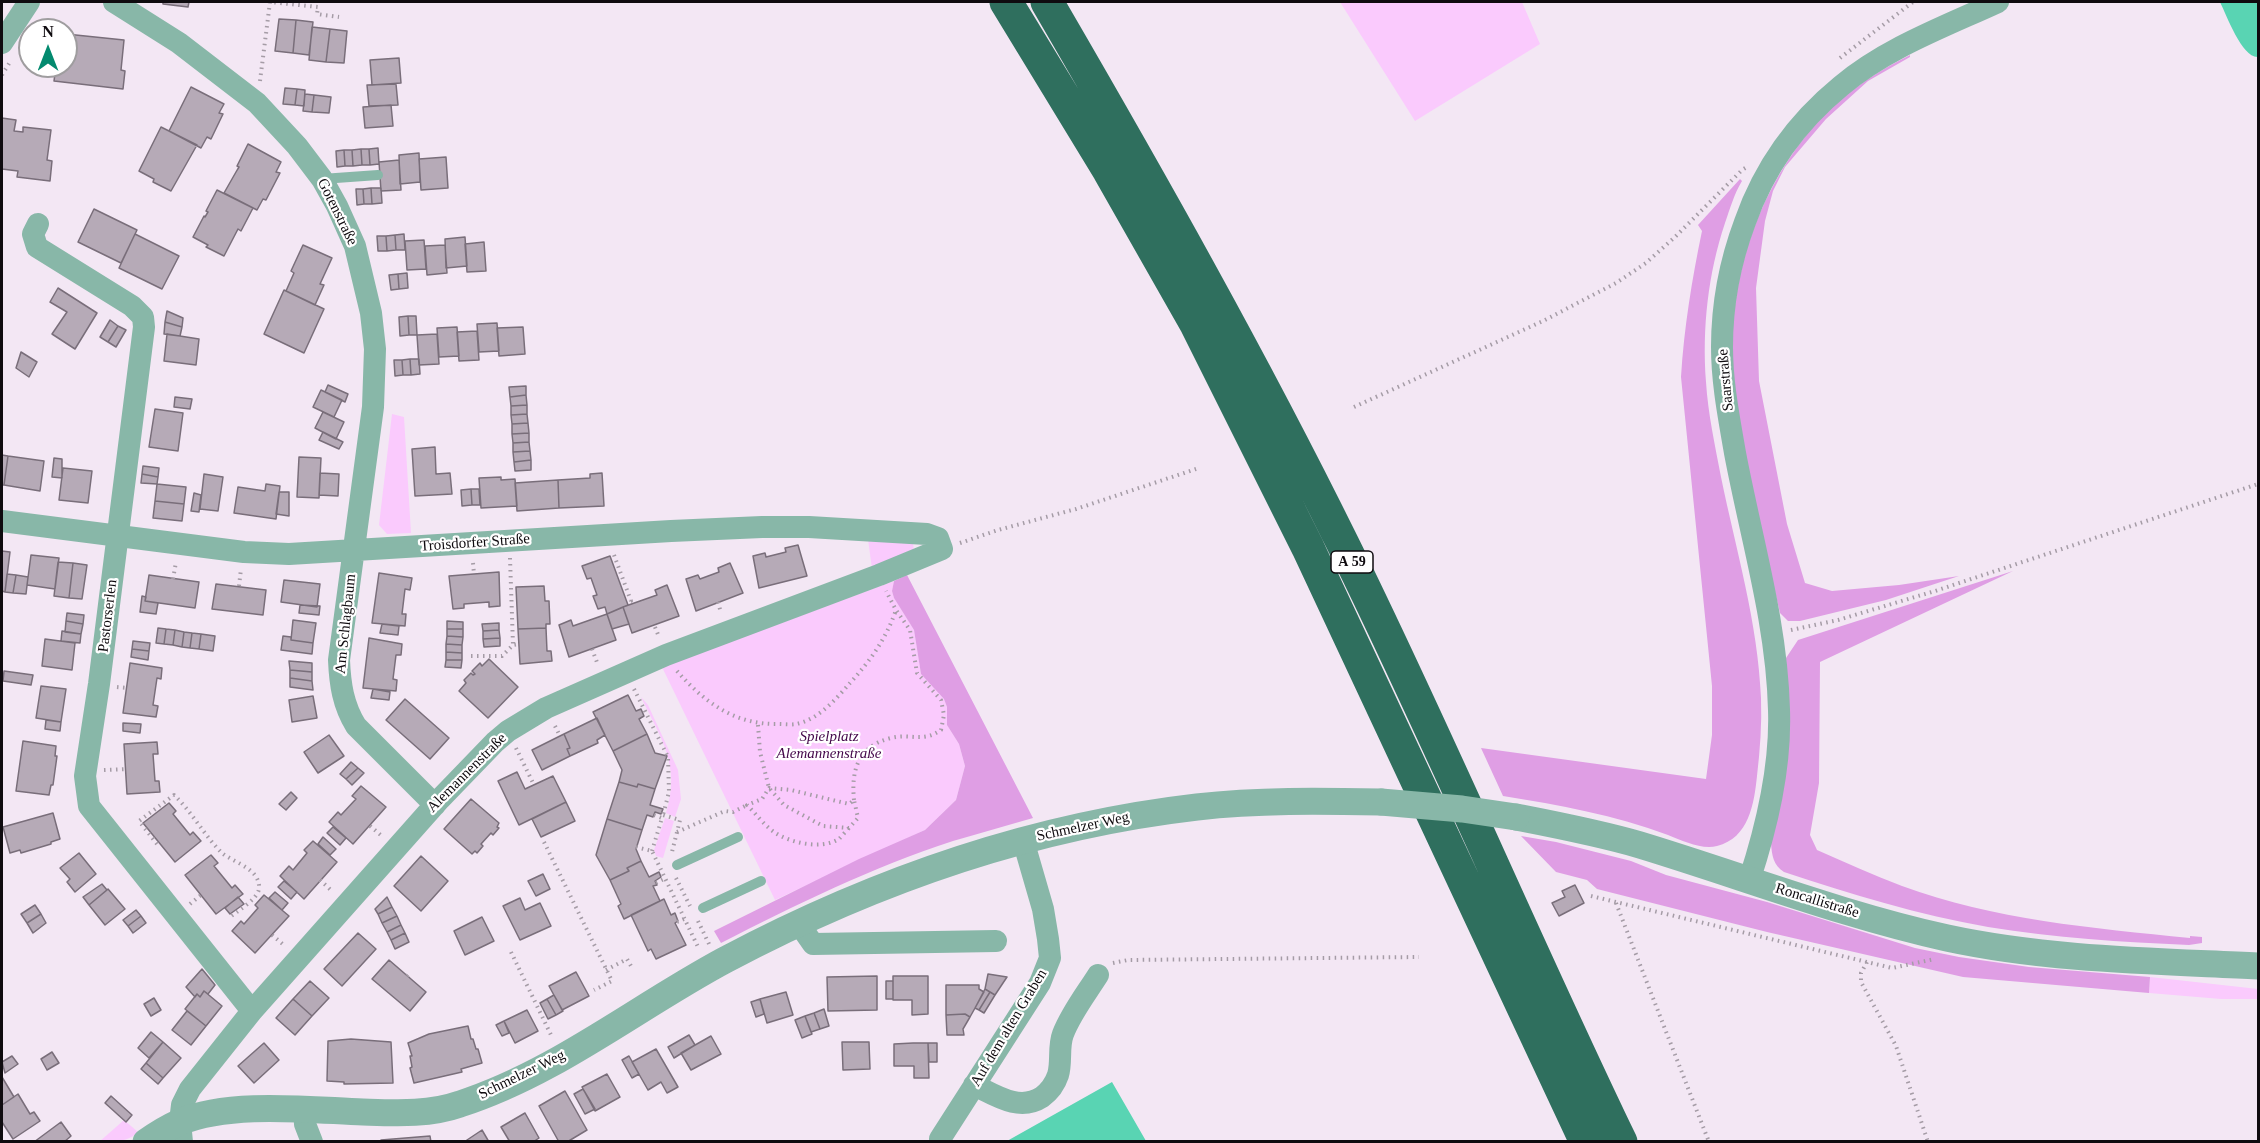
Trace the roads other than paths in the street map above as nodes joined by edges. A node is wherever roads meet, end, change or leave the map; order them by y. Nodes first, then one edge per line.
1 (29, 2) edge
2 (114, 2) edge
3 (1006, 2) edge
4 (1047, 2) edge
5 (1998, 2) edge
6 (2, 43) edge
7 (378, 175) dead end
8 (322, 179) junction
9 (38, 224) dead end
10 (2, 521) edge
11 (118, 537) junction
12 (942, 549) joint
13 (354, 551) junction
14 (1381, 802) joint
15 (435, 805) junction
16 (738, 837) dead end
17 (1023, 840) junction
18 (677, 865) dead end
19 (761, 881) dead end
20 (1749, 881) junction
21 (699, 911) road end
22 (799, 924) junction
23 (996, 941) dead end
24 (2259, 966) edge
25 (1098, 975) road end
26 (252, 1011) junction
27 (974, 1085) junction
28 (304, 1109) junction
29 (181, 1132) edge
30 (940, 1139) dead end
31 (146, 1142) edge
32 (312, 1142) edge
33 (1586, 1142) edge
34 (1621, 1142) edge

1 - 6 street
2 - 8 street, Gotenstraße
3 - 33 highway, A 59
4 - 34 highway, A 59
5 - 20 street, Saarstraße
7 - 8 lane
8 - 13 street, Gotenstraße
9 - 11 street, Pastorserlen
10 - 11 street, Troisdorfer Straße
11 - 13 street, Troisdorfer Straße
11 - 26 street, Pastorserlen
12 - 13 street, Troisdorfer Straße
12 - 15 street, Alemannenstraße
13 - 15 street, Am Schlagbaum
14 - 17 street, Schmelzer Weg
14 - 20 street, Roncallistraße, bridge
15 - 26 street, Alemannenstraße
16 - 18 lane
17 - 22 street, Schmelzer Weg
17 - 27 street, Auf dem alten Graben
19 - 21 lane
20 - 24 street, Roncallistraße
22 - 23 street
22 - 28 street, Schmelzer Weg
25 - 27 street
26 - 29 street, Alemannenstraße
27 - 30 street, Auf dem alten Graben
28 - 29 street, Schmelzer Weg
28 - 32 street
29 - 31 street

